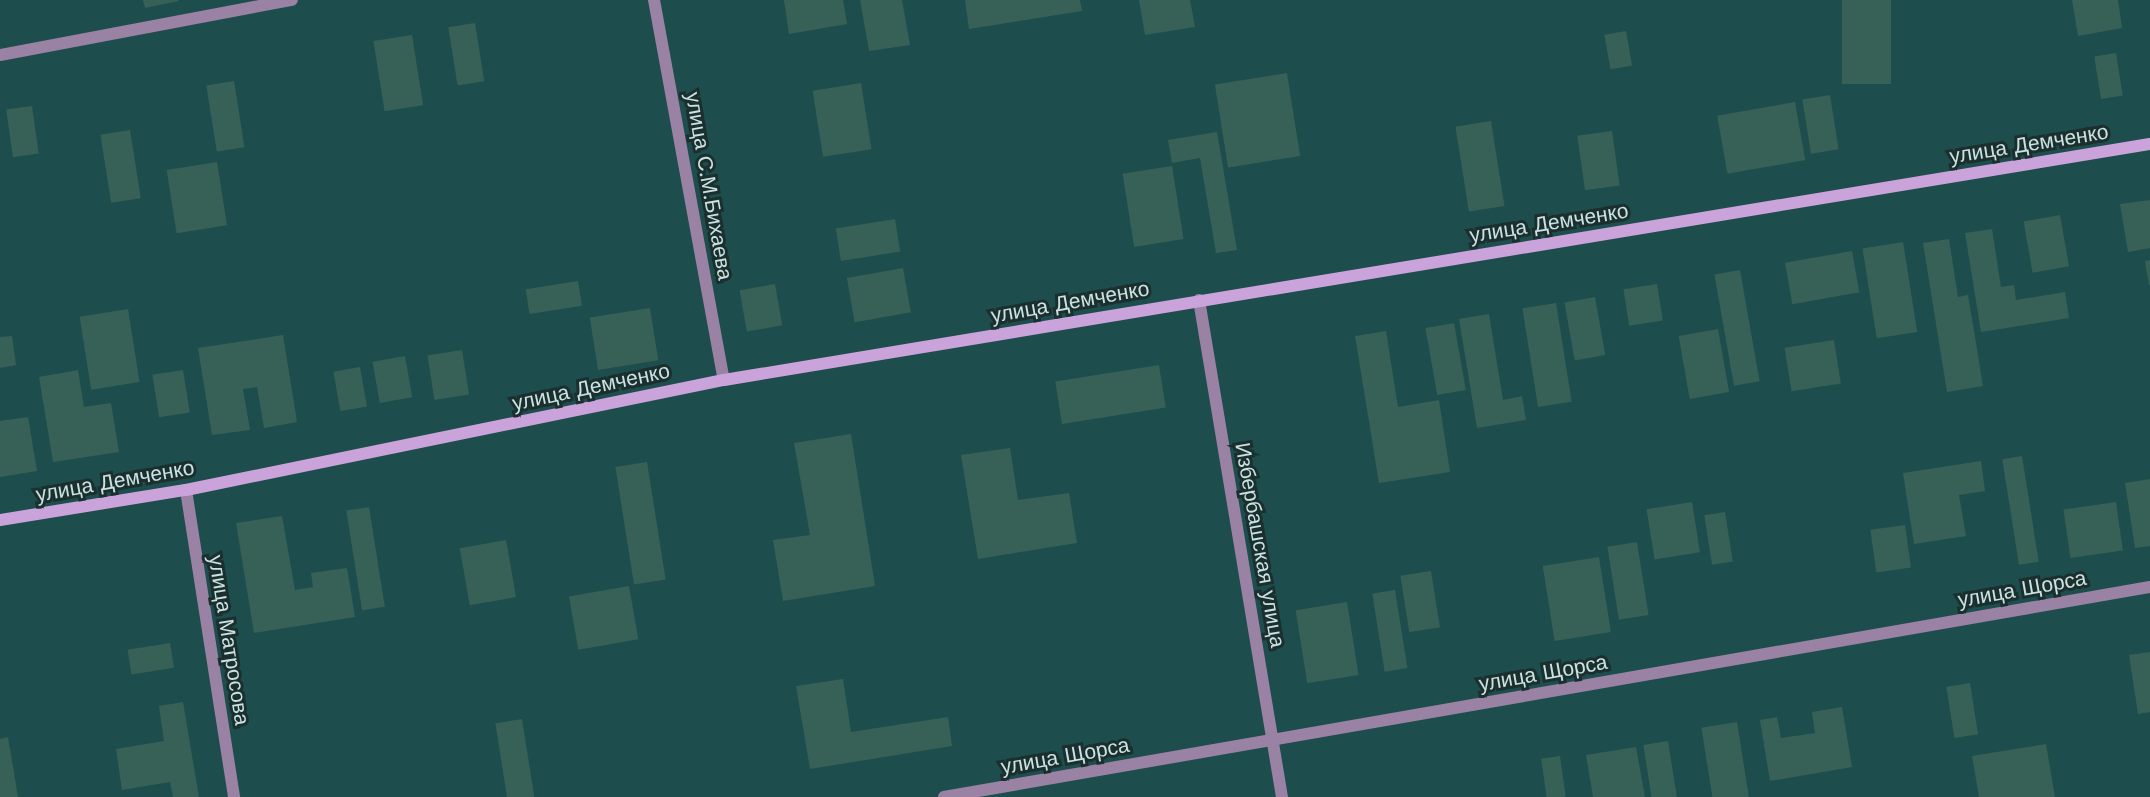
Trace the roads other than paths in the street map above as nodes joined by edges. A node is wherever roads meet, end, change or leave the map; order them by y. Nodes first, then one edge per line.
1 (292, 0) edge
2 (654, 0) edge
3 (247, 4) edge
4 (0, 55) edge
5 (2150, 144) edge
6 (1199, 300) junction
7 (724, 380) junction
8 (186, 490) junction
9 (0, 520) edge
10 (2150, 587) edge
11 (1273, 740) junction
12 (234, 797) edge
13 (944, 797) edge
14 (1282, 797) edge

1 - 3 street
2 - 7 street, улица С.М.Бихаева
3 - 4 street
5 - 6 street, улица Демченко
6 - 7 street, улица Демченко
6 - 11 street, Избербашская улица
7 - 8 street, улица Демченко
8 - 9 street, улица Демченко
8 - 12 street, улица Матросова
10 - 11 street, улица Щорса
11 - 13 street, улица Щорса
11 - 14 street, Избербашская улица

